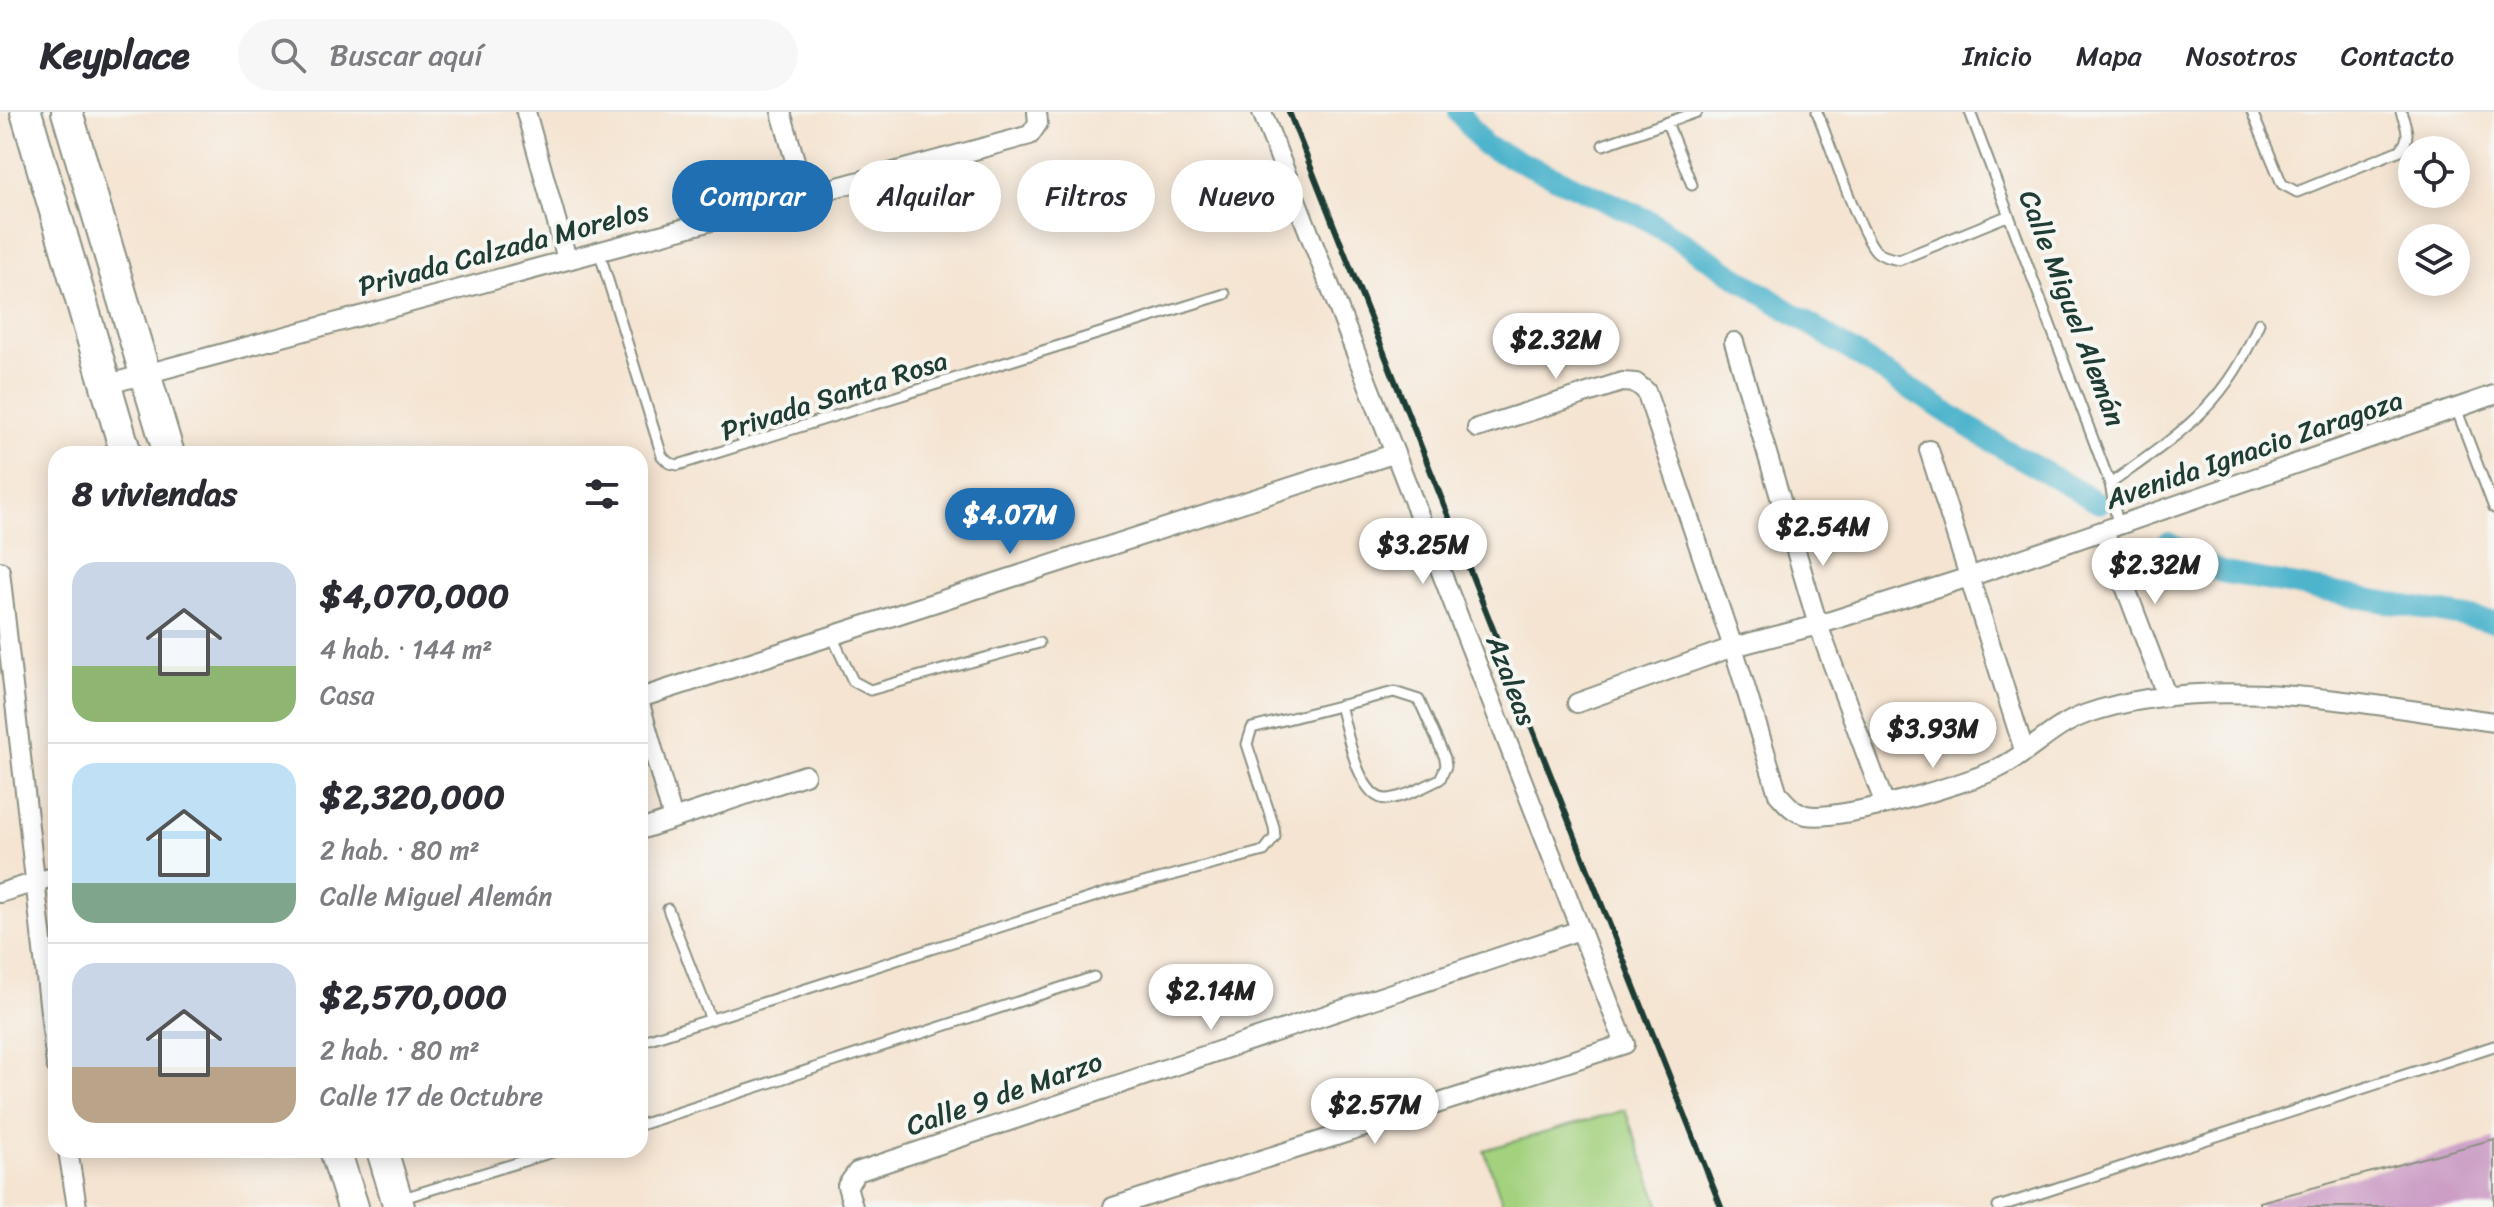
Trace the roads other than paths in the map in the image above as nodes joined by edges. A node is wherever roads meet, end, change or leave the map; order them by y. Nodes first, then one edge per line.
1 (26, 112) edge
2 (67, 112) edge
3 (526, 112) edge
4 (781, 112) edge
5 (1037, 112) edge
6 (1262, 112) edge
7 (1697, 112) edge
8 (1817, 112) edge
9 (1970, 112) edge
10 (2252, 112) edge
11 (2401, 112) edge
12 (1667, 123) junction
13 (1603, 145) dead end
14 (795, 160) edge
15 (1692, 185) dead end
16 (833, 188) edge
17 (2007, 216) junction
18 (672, 231) edge
19 (599, 251) junction
20 (567, 259) junction
21 (1225, 294) dead end
22 (2259, 323) dead end
23 (1734, 342) dead end
24 (145, 375) junction
25 (105, 385) junction
26 (2494, 395) edge
27 (2456, 408) junction
28 (1477, 428) dead end
29 (124, 446) edge
30 (167, 446) edge
31 (1929, 450) dead end
32 (1393, 454) junction
33 (2110, 484) junction
34 (2494, 508) edge
35 (2111, 529) junction
36 (0, 571) edge
37 (1969, 577) junction
38 (1818, 625) junction
39 (832, 635) junction
40 (1039, 643) dead end
41 (1733, 647) junction
42 (2167, 697) junction
43 (648, 698) edge
44 (1577, 703) dead end
45 (1340, 705) junction
46 (2494, 722) edge
47 (648, 730) edge
48 (2024, 750) junction
49 (805, 775) dead end
50 (1884, 802) junction
51 (673, 819) junction
52 (648, 827) edge
53 (48, 879) edge
54 (35, 883) junction
55 (0, 893) edge
56 (668, 909) dead end
57 (1580, 930) junction
58 (1094, 977) dead end
59 (48, 996) edge
60 (711, 1020) junction
61 (648, 1040) edge
62 (2494, 1046) edge
63 (648, 1122) edge
64 (69, 1158) edge
65 (338, 1158) edge
66 (384, 1158) edge
67 (535, 1158) edge
68 (398, 1203) edge
69 (77, 1207) edge
70 (353, 1207) edge
71 (853, 1207) edge
72 (1113, 1207) edge
73 (1998, 1207) edge

1 - 25 main road
2 - 24 main road
3 - 20 street
4 - 14 street
5 - 16 street, Privada Calzada Morelos
6 - 32 street, Azaleas
7 - 12 lane
8 - 17 lane
9 - 17 lane, Calle Miguel Alemán
10 - 11 lane
12 - 13 lane
12 - 15 lane
17 - 33 lane, Calle Miguel Alemán
18 - 19 street, Privada Calzada Morelos
19 - 20 street, Privada Calzada Morelos
19 - 21 lane, Privada Santa Rosa
20 - 24 street, Privada Calzada Morelos
22 - 33 lane
23 - 38 street
24 - 25 street, Privada Calzada Morelos
24 - 30 main road
25 - 29 main road
26 - 27 street, Avenida Ignacio Zaragoza
27 - 34 lane
27 - 35 street, Avenida Ignacio Zaragoza
28 - 41 street
31 - 37 street
32 - 39 street
32 - 57 street, Azaleas
33 - 35 lane, Calle Miguel Alemán
35 - 37 street, Avenida Ignacio Zaragoza
35 - 42 street, Calle Miguel Alemán
36 - 54 street
37 - 38 street, Avenida Ignacio Zaragoza
37 - 48 street
38 - 41 street, Avenida Ignacio Zaragoza
38 - 50 street
39 - 40 lane
39 - 43 street
41 - 44 street, Avenida Ignacio Zaragoza
41 - 50 street
42 - 46 street
42 - 48 street
45 - 45 lane
45 - 60 lane
47 - 51 street
48 - 50 street
49 - 51 street
51 - 52 street
53 - 54 street
54 - 55 street
54 - 59 street
56 - 60 lane
57 - 71 street, Calle 9 de Marzo
57 - 72 street, Azaleas
58 - 63 lane
60 - 61 lane
62 - 73 lane
64 - 69 street
65 - 70 main road
66 - 68 main road
67 - 68 lane

